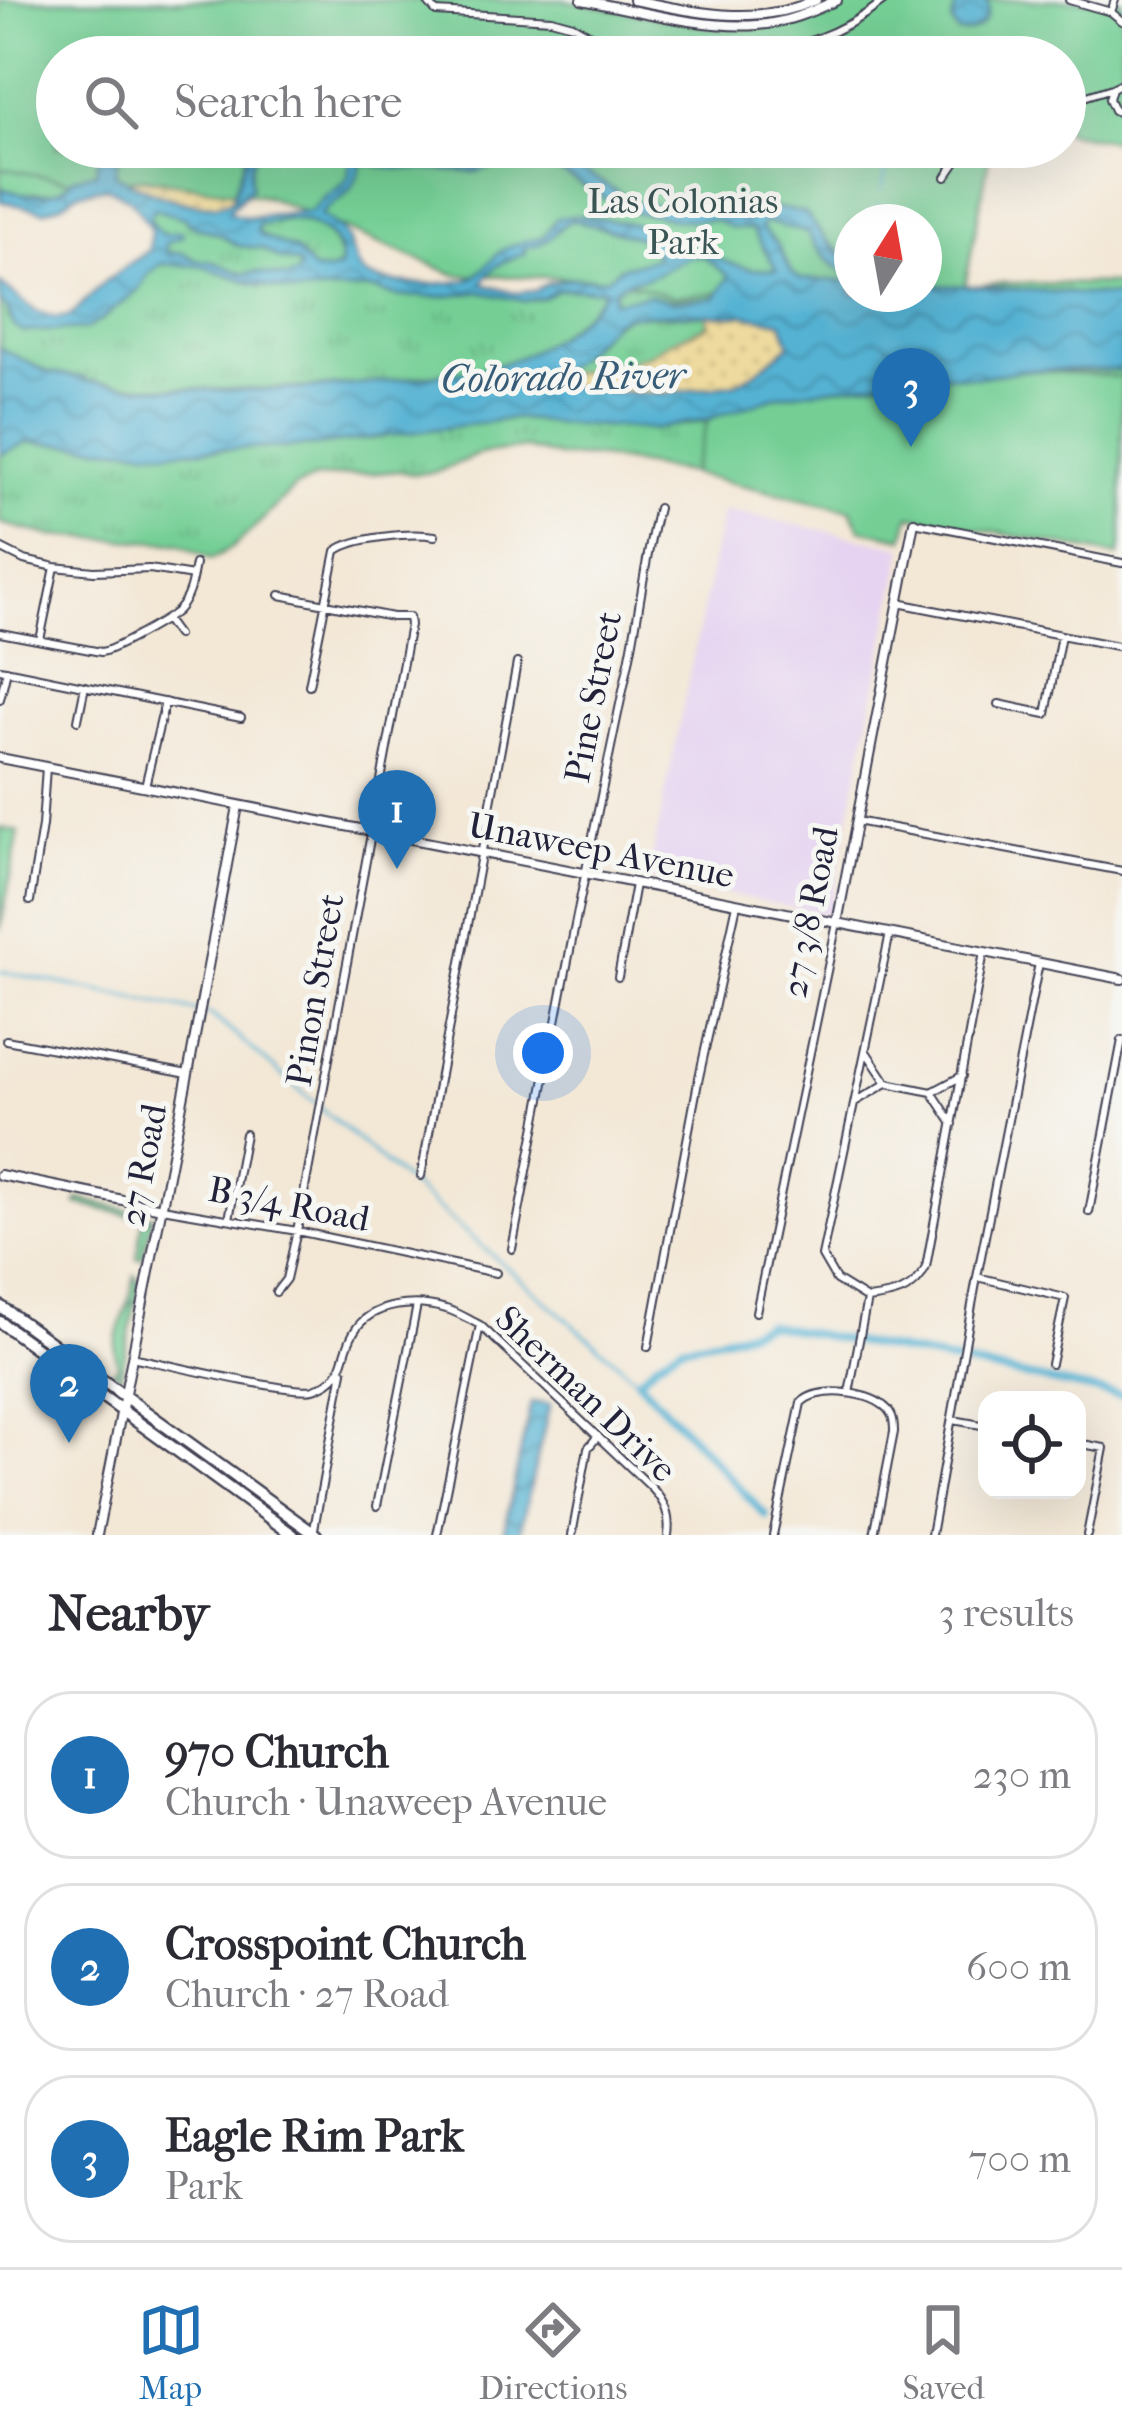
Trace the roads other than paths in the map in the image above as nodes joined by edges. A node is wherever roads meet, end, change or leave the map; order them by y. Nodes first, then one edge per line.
1 (426, 0) edge
2 (582, 0) edge
3 (633, 0) edge
4 (816, 0) edge
5 (837, 0) edge
6 (885, 0) edge
7 (1069, 0) edge
8 (1115, 0) edge
9 (1111, 12) junction
10 (1122, 21) edge
11 (593, 36) edge
12 (827, 36) edge
13 (1119, 83) edge
14 (1087, 96) joint
15 (1109, 104) junction
16 (1122, 114) edge
17 (952, 168) edge
18 (946, 177) dead end
19 (658, 508) dead end
20 (914, 522) joint
21 (435, 536) dead end
22 (0, 548) edge
23 (1122, 563) edge
24 (195, 564) dead end
25 (55, 567) junction
26 (193, 576) junction
27 (280, 596) dead end
28 (898, 603) junction
29 (324, 604) junction
30 (166, 620) junction
31 (0, 633) edge
32 (177, 635) dead end
33 (1061, 635) junction
34 (40, 641) junction
35 (1122, 646) edge
36 (517, 662) dead end
37 (3, 669) edge
38 (309, 685) dead end
39 (85, 686) junction
40 (0, 699) edge
41 (165, 702) junction
42 (999, 704) dead end
43 (241, 718) dead end
44 (78, 720) dead end
45 (0, 758) edge
46 (46, 767) junction
47 (145, 787) junction
48 (238, 806) junction
49 (856, 821) junction
50 (370, 832) junction
51 (481, 854) junction
52 (1122, 871) edge
53 (584, 874) junction
54 (635, 884) junction
55 (30, 901) dead end
56 (737, 904) junction
57 (837, 923) junction
58 (890, 933) junction
59 (984, 952) junction
60 (1039, 963) junction
61 (618, 977) dead end
62 (1122, 979) edge
63 (6, 1040) dead end
64 (1122, 1040) edge
65 (866, 1050) junction
66 (188, 1074) junction
67 (962, 1076) junction
68 (887, 1083) junction
69 (932, 1092) junction
70 (855, 1102) junction
71 (953, 1125) junction
72 (245, 1134) dead end
73 (0, 1175) edge
74 (421, 1176) dead end
75 (162, 1208) junction
76 (1089, 1211) dead end
77 (229, 1219) junction
78 (298, 1232) junction
79 (512, 1249) dead end
80 (496, 1273) dead end
81 (977, 1277) junction
82 (276, 1292) dead end
83 (867, 1299) junction
84 (417, 1305) junction
85 (0, 1306) edge
86 (756, 1312) dead end
87 (0, 1322) edge
88 (480, 1325) junction
89 (648, 1348) dead end
90 (132, 1358) junction
91 (1051, 1364) dead end
92 (343, 1367) junction
93 (849, 1394) junction
94 (124, 1396) junction
95 (122, 1410) junction
96 (953, 1420) junction
97 (978, 1424) edge
98 (598, 1436) junction
99 (1086, 1445) edge
100 (229, 1488) junction
101 (377, 1506) dead end
102 (271, 1518) junction
103 (314, 1534) edge
104 (98, 1535) edge
105 (282, 1535) edge
106 (293, 1535) edge
107 (437, 1535) edge
108 (572, 1535) edge
109 (668, 1535) edge
110 (773, 1535) edge
111 (874, 1535) edge
112 (932, 1535) edge
113 (1087, 1535) edge

1 - 11 street
2 - 5 main road
3 - 4 main road
6 - 12 street
7 - 9 street
8 - 9 street
9 - 10 street
13 - 14 street
13 - 15 street
14 - 15 street
15 - 16 street
17 - 18 street
19 - 53 street, Pine Street
20 - 23 street
20 - 28 main road, 27 3/8 Road
21 - 29 street
22 - 25 street
24 - 26 street
25 - 26 street
25 - 34 street
26 - 30 street
27 - 29 street
28 - 33 street
28 - 49 main road, 27 3/8 Road
29 - 38 street
29 - 50 street, Pinon Street
30 - 32 street
30 - 34 street
31 - 34 street
33 - 35 street
33 - 42 street
36 - 51 street
37 - 39 street
37 - 40 street
39 - 41 street
39 - 44 street
41 - 43 street
41 - 47 street
45 - 46 main road, Unaweep Avenue
46 - 47 main road, Unaweep Avenue
46 - 55 street
47 - 48 main road, Unaweep Avenue
48 - 50 main road, Unaweep Avenue
48 - 66 main road, 27 Road
49 - 52 street
49 - 57 main road, 27 3/8 Road
50 - 51 main road, Unaweep Avenue
50 - 78 street, Pinon Street
51 - 53 main road, Unaweep Avenue
51 - 74 street
53 - 54 main road, Unaweep Avenue
53 - 79 street, Pine Street
54 - 56 main road, Unaweep Avenue
54 - 61 street
56 - 57 main road, Unaweep Avenue
56 - 89 street
57 - 58 main road, Unaweep Avenue
57 - 86 street, 27 3/8 Road
58 - 59 main road, Unaweep Avenue
58 - 65 street
59 - 60 main road, Unaweep Avenue
59 - 67 street
60 - 62 main road, Unaweep Avenue
60 - 81 street
63 - 66 street
64 - 76 street
65 - 68 street
65 - 70 street
66 - 75 main road, 27 Road
67 - 69 street
67 - 71 street
68 - 69 street
68 - 70 street
69 - 71 street
70 - 83 street
71 - 83 street
72 - 77 street
73 - 75 main road, B 3/4 Road
75 - 77 street, B 3/4 Road
75 - 90 main road, 27 Road
77 - 78 street, B 3/4 Road
78 - 80 street, B 3/4 Road
78 - 82 street, Pinon Street
81 - 91 street
81 - 96 street
83 - 93 street
84 - 88 street, Sherman Drive
84 - 92 street
84 - 101 street
85 - 94 highway
87 - 95 highway
88 - 98 street, Sherman Drive
88 - 107 street
90 - 92 street
90 - 94 main road, 27 Road
92 - 103 street
93 - 110 street
93 - 111 street
94 - 95 main road, 27 Road
94 - 103 highway
95 - 100 highway
95 - 104 main road, 27 Road
96 - 97 street
96 - 112 street
98 - 108 street
98 - 109 street, Sherman Drive
99 - 113 street
100 - 102 highway
100 - 105 highway
102 - 103 highway
102 - 106 highway

